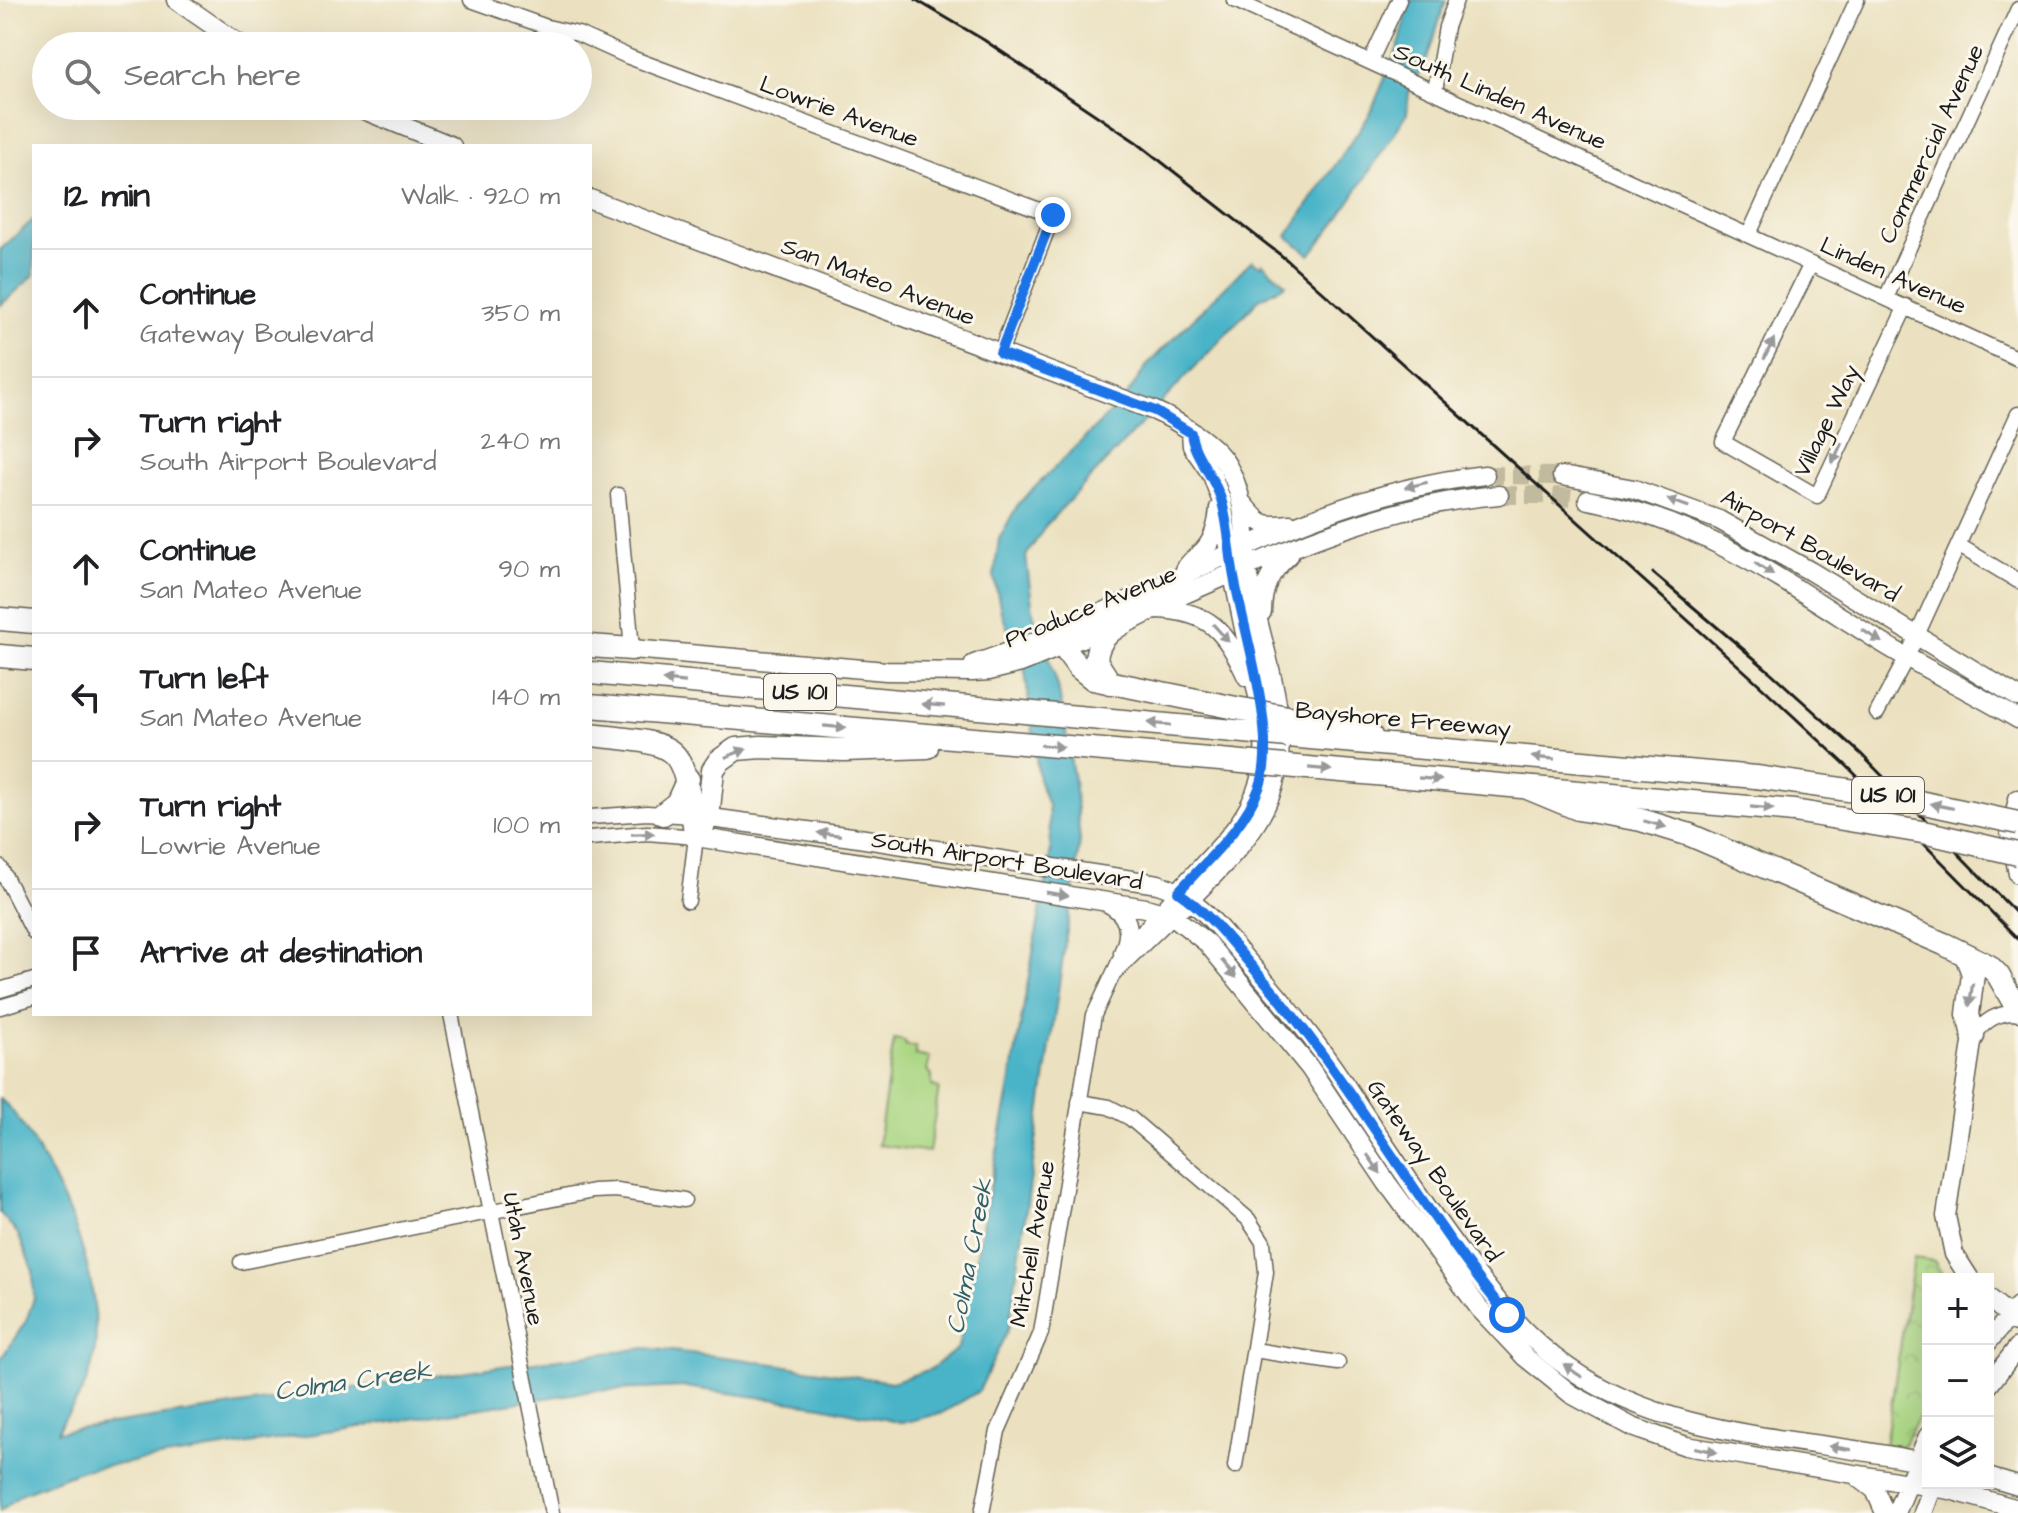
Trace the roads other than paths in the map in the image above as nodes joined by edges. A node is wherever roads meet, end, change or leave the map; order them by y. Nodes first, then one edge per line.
1 (176, 0) edge
2 (471, 0) edge
3 (1234, 0) edge
4 (1399, 0) edge
5 (1456, 0) edge
6 (1857, 0) edge
7 (2018, 9) edge
8 (222, 32) edge
9 (569, 32) edge
10 (592, 40) edge
11 (1375, 65) junction
12 (1428, 88) junction
13 (388, 120) edge
14 (447, 144) edge
15 (592, 200) edge
16 (1749, 234) junction
17 (1811, 264) junction
18 (1886, 298) junction
19 (1906, 306) junction
20 (1000, 353) junction
21 (2018, 359) edge
22 (2018, 414) edge
23 (1191, 433) junction
24 (1485, 475) tunnel mouth
25 (1562, 476) tunnel mouth
26 (1218, 487) junction
27 (618, 495) dead end
28 (1499, 495) tunnel mouth
29 (1588, 500) tunnel mouth
30 (1243, 504) junction
31 (1301, 523) junction
32 (1320, 538) junction
33 (1958, 545) junction
34 (1239, 551) junction
35 (1240, 571) junction
36 (1184, 573) junction
37 (2018, 581) edge
38 (1151, 609) junction
39 (0, 619) edge
40 (32, 622) edge
41 (1917, 635) junction
42 (1263, 639) junction
43 (1054, 642) junction
44 (592, 646) edge
45 (632, 649) junction
46 (0, 656) edge
47 (1907, 657) junction
48 (32, 659) edge
49 (592, 673) edge
50 (1110, 683) junction
51 (2018, 697) edge
52 (1259, 702) junction
53 (592, 706) edge
54 (1877, 713) dead end
55 (2018, 719) edge
56 (1288, 727) junction
57 (592, 735) edge
58 (1016, 743) junction
59 (688, 779) junction
60 (1571, 799) junction
61 (2018, 799) edge
62 (663, 814) junction
63 (592, 817) edge
64 (2018, 823) edge
65 (699, 824) junction
66 (592, 838) edge
67 (2018, 854) edge
68 (0, 867) edge
69 (2018, 874) edge
70 (1184, 896) junction
71 (1097, 900) junction
72 (688, 901) dead end
73 (1167, 913) junction
74 (32, 929) edge
75 (1123, 953) junction
76 (1966, 955) junction
77 (1110, 978) junction
78 (32, 981) edge
79 (0, 990) edge
80 (32, 998) edge
81 (0, 1007) edge
82 (2018, 1011) edge
83 (451, 1016) edge
84 (1973, 1036) junction
85 (1079, 1102) junction
86 (684, 1200) dead end
87 (491, 1211) junction
88 (241, 1262) dead end
89 (1966, 1273) edge
90 (1994, 1301) edge
91 (2015, 1315) edge
92 (1994, 1336) edge
93 (2018, 1347) edge
94 (1254, 1350) junction
95 (1338, 1363) dead end
96 (1994, 1378) edge
97 (1922, 1462) edge
98 (1235, 1466) dead end
99 (1844, 1472) junction
100 (1994, 1476) edge
101 (1908, 1482) junction
102 (1922, 1484) edge
103 (2018, 1486) edge
104 (1932, 1489) edge
105 (1949, 1489) edge
106 (2018, 1509) edge
107 (552, 1513) edge
108 (982, 1513) edge
109 (1885, 1513) edge
110 (1896, 1513) edge
111 (1923, 1513) edge

1 - 8 main road
2 - 9 street, Lowrie Avenue
3 - 11 street, South Linden Avenue
4 - 11 street
5 - 12 street
6 - 16 street
7 - 18 street, Commercial Avenue
10 - 20 street, Lowrie Avenue
11 - 12 street, South Linden Avenue
12 - 16 street, South Linden Avenue
13 - 14 main road
15 - 20 main road, San Mateo Avenue
16 - 17 street, Linden Avenue
17 - 18 street, Linden Avenue
19 -> 17 street, Village Way
18 - 19 street, Linden Avenue
19 - 21 street, Linden Avenue
20 - 23 main road, San Mateo Avenue
22 - 33 street
23 - 26 main road, San Mateo Avenue
23 - 30 main road, San Mateo Avenue
24 -> 31 main road
41 -> 25 main road, Airport Boulevard
26 - 34 main road, San Mateo Avenue
26 - 36 main road
27 - 45 street
28 - 32 main road
29 -> 47 main road, Airport Boulevard
30 - 31 main road
30 - 34 main road, San Mateo Avenue
31 - 34 main road
32 - 35 main road
32 - 42 main road
33 - 37 street
33 - 41 street
34 - 35 main road, San Mateo Avenue
34 - 36 main road, Produce Avenue
35 - 38 main road, Produce Avenue
35 - 42 main road
35 - 52 main road
36 - 43 main road, Produce Avenue
38 - 43 main road, Produce Avenue
38 - 50 highway
38 -> 52 main road
39 - 40 highway
41 - 47 street
41 - 51 main road, Airport Boulevard
42 - 70 main road
43 - 45 main road, Produce Avenue
43 - 50 highway
44 - 45 highway
46 - 48 highway
47 - 54 street
47 - 55 main road, Airport Boulevard
56 -> 49 highway, Bayshore Freeway / US 101, bridge
50 - 56 highway, bridge
52 - 70 main road
53 -> 58 highway, US 101
64 -> 56 highway, Bayshore Freeway / US 101, bridge
57 - 59 highway
58 -> 60 highway, US 101, bridge
65 -> 58 highway
59 - 62 highway
59 - 65 highway
60 -> 67 highway, US 101, bridge
60 -> 76 highway
61 - 69 main road
62 - 63 street, South Airport Boulevard
62 - 65 street, South Airport Boulevard
66 -> 65 street, South Airport Boulevard
70 -> 65 main road, South Airport Boulevard
65 -> 71 main road, South Airport Boulevard
65 - 72 street
68 - 74 street
70 - 73 main road
97 -> 70 main road, Gateway Boulevard
71 - 73 main road, South Airport Boulevard
71 - 75 main road
73 - 75 street, Mitchell Avenue
73 - 77 street, Mitchell Avenue
73 -> 99 main road, Gateway Boulevard
75 - 77 street, Mitchell Avenue
76 - 82 highway
76 -> 84 highway
77 - 85 street, Mitchell Avenue
78 - 79 street
80 - 81 street
82 - 84 street
83 - 87 street, Utah Avenue
84 - 89 main road
85 - 94 street
85 - 108 street, Mitchell Avenue
86 - 87 street
87 - 88 street
87 - 107 street, Utah Avenue
90 - 91 main road
91 - 92 main road
93 - 96 main road
94 - 95 street
94 - 98 street
97 - 101 main road
99 - 101 main road, Gateway Boulevard
99 - 109 main road
100 - 103 main road
101 - 102 main road, Gateway Boulevard
101 - 110 main road
104 - 111 main road
105 - 106 main road, Gateway Boulevard

